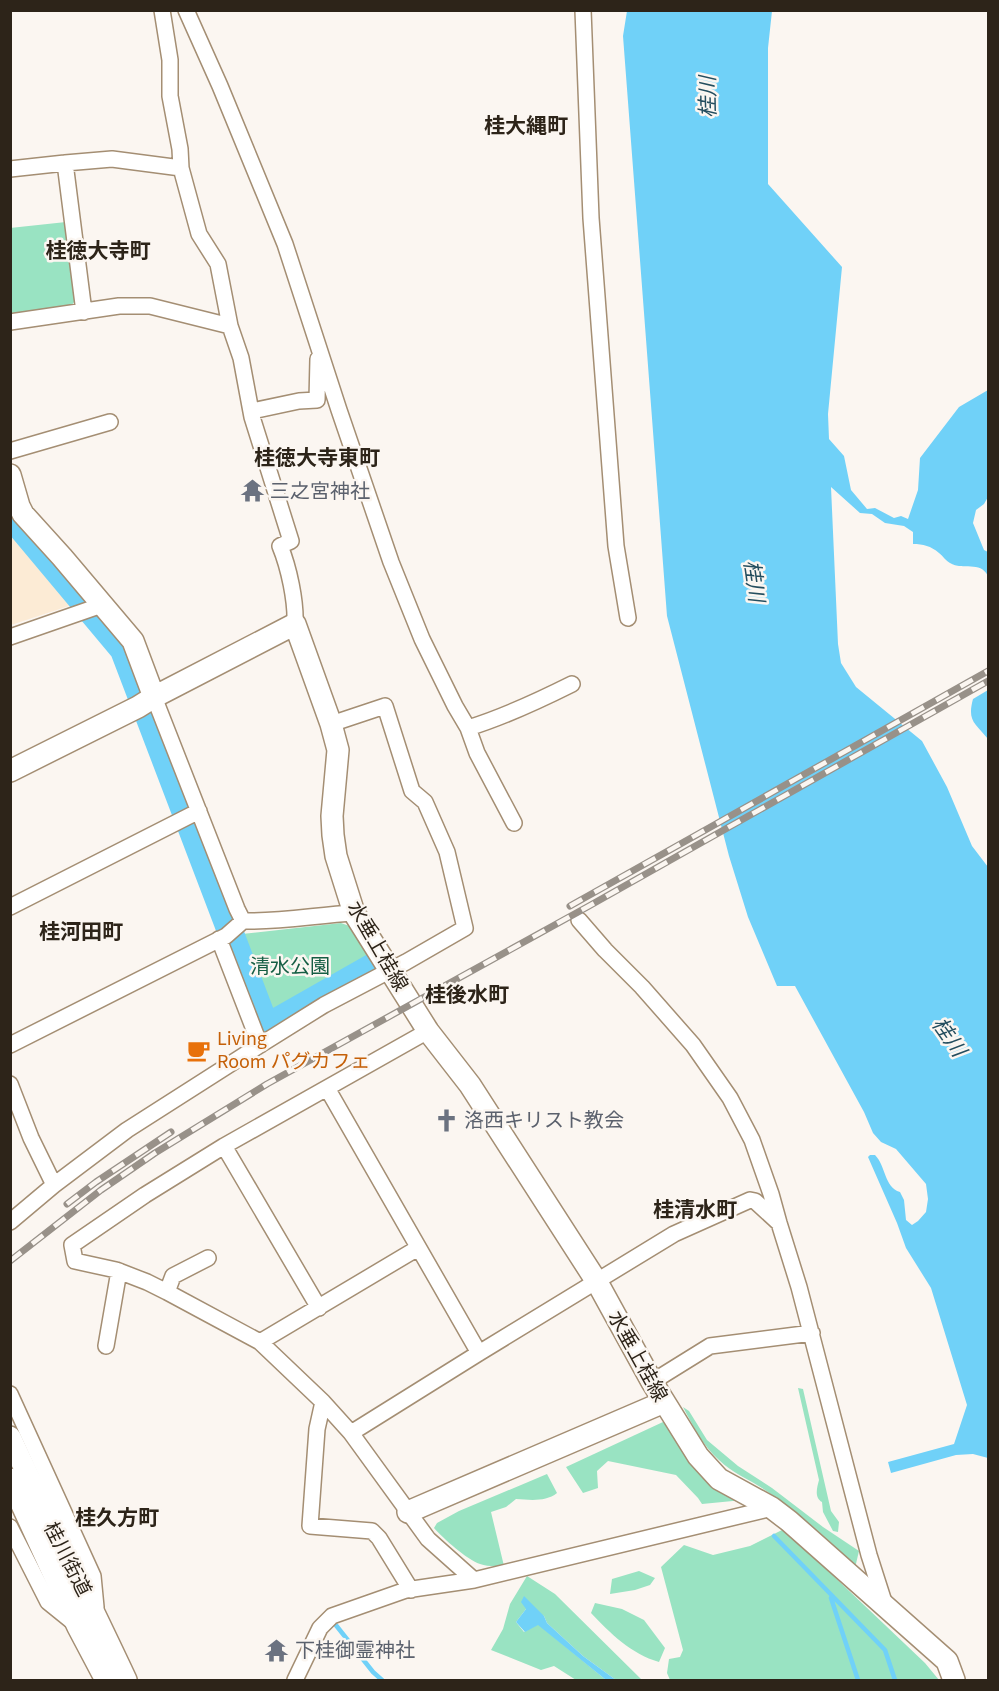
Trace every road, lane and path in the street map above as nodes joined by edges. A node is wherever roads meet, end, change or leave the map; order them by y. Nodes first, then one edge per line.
1 (162, 10) edge
2 (186, 10) edge
3 (583, 10) edge
4 (65, 163) junction
5 (181, 168) junction
6 (10, 169) edge
7 (84, 312) junction
8 (10, 322) edge
9 (230, 326) junction
10 (320, 352) junction
11 (252, 411) junction
12 (110, 422) dead end
13 (10, 451) edge
14 (10, 475) edge
15 (95, 608) junction
16 (628, 618) dead end
17 (295, 624) junction
18 (10, 638) edge
19 (572, 684) dead end
20 (147, 701) junction
21 (331, 724) junction
22 (468, 728) junction
23 (10, 771) edge
24 (191, 815) junction
25 (514, 823) dead end
26 (10, 907) edge
27 (354, 913) junction
28 (579, 920) dead end
29 (231, 930) junction
30 (390, 971) junction
31 (428, 1031) junction
32 (10, 1045) edge
33 (260, 1045) junction
34 (10, 1083) edge
35 (327, 1088) junction
36 (224, 1146) junction
37 (54, 1185) junction
38 (10, 1222) edge
39 (778, 1223) junction
40 (418, 1248) junction
41 (208, 1258) dead end
42 (119, 1271) junction
43 (597, 1282) junction
44 (167, 1292) junction
45 (319, 1308) junction
46 (812, 1333) junction
47 (260, 1342) junction
48 (106, 1346) dead end
49 (479, 1353) junction
50 (651, 1382) junction
51 (10, 1394) edge
52 (322, 1402) junction
53 (664, 1402) junction
54 (351, 1433) junction
55 (10, 1437) edge
56 (10, 1479) edge
57 (772, 1508) junction
58 (408, 1512) junction
59 (10, 1527) edge
60 (474, 1580) junction
61 (411, 1590) junction
62 (886, 1608) junction
63 (87, 1621) junction
64 (106, 1680) edge
65 (126, 1680) edge
66 (295, 1680) edge
67 (954, 1680) edge

1 - 5 street
2 - 10 street
3 - 16 street
4 - 5 street
4 - 6 street
4 - 7 street
5 - 9 street
7 - 8 street
7 - 9 street
9 - 11 street
10 - 11 street
10 - 22 street
11 - 17 street
12 - 13 street
14 - 15 main road
15 - 18 street
15 - 20 main road
17 - 20 main road
17 - 21 main road, 水垂上桂線
19 - 22 street
20 - 23 main road
20 - 24 street
21 - 27 main road, 水垂上桂線
21 - 30 street
22 - 25 street
24 - 26 street
24 - 29 street
27 - 29 street
27 - 30 main road, 水垂上桂線
28 - 39 street
29 - 32 street
29 - 33 street
30 - 31 main road, 水垂上桂線
30 - 33 street
31 - 35 street
31 - 43 main road, 水垂上桂線
33 - 37 street
34 - 37 street
35 - 36 street
35 - 40 street
36 - 42 street
36 - 45 street
37 - 38 street
39 - 43 street
39 - 46 street
40 - 45 street
40 - 49 street
41 - 44 street
42 - 44 street
42 - 48 street
43 - 49 street
43 - 50 main road, 水垂上桂線
44 - 47 street
45 - 47 street
46 - 50 street
46 - 62 street
47 - 52 street
49 - 54 street
50 - 53 main road, 水垂上桂線
51 - 63 street
52 - 54 street
52 - 61 street
53 - 57 main road, 水垂上桂線
53 - 58 main road
54 - 58 street
55 - 63 main road, 桂川街道
56 - 63 main road, 桂川街道
57 - 60 street
57 - 62 main road, 水垂上桂線
58 - 60 street
59 - 63 street
60 - 61 street
61 - 66 street
62 - 67 main road, 水垂上桂線
63 - 64 main road, 桂川街道
63 - 65 main road, 桂川街道

